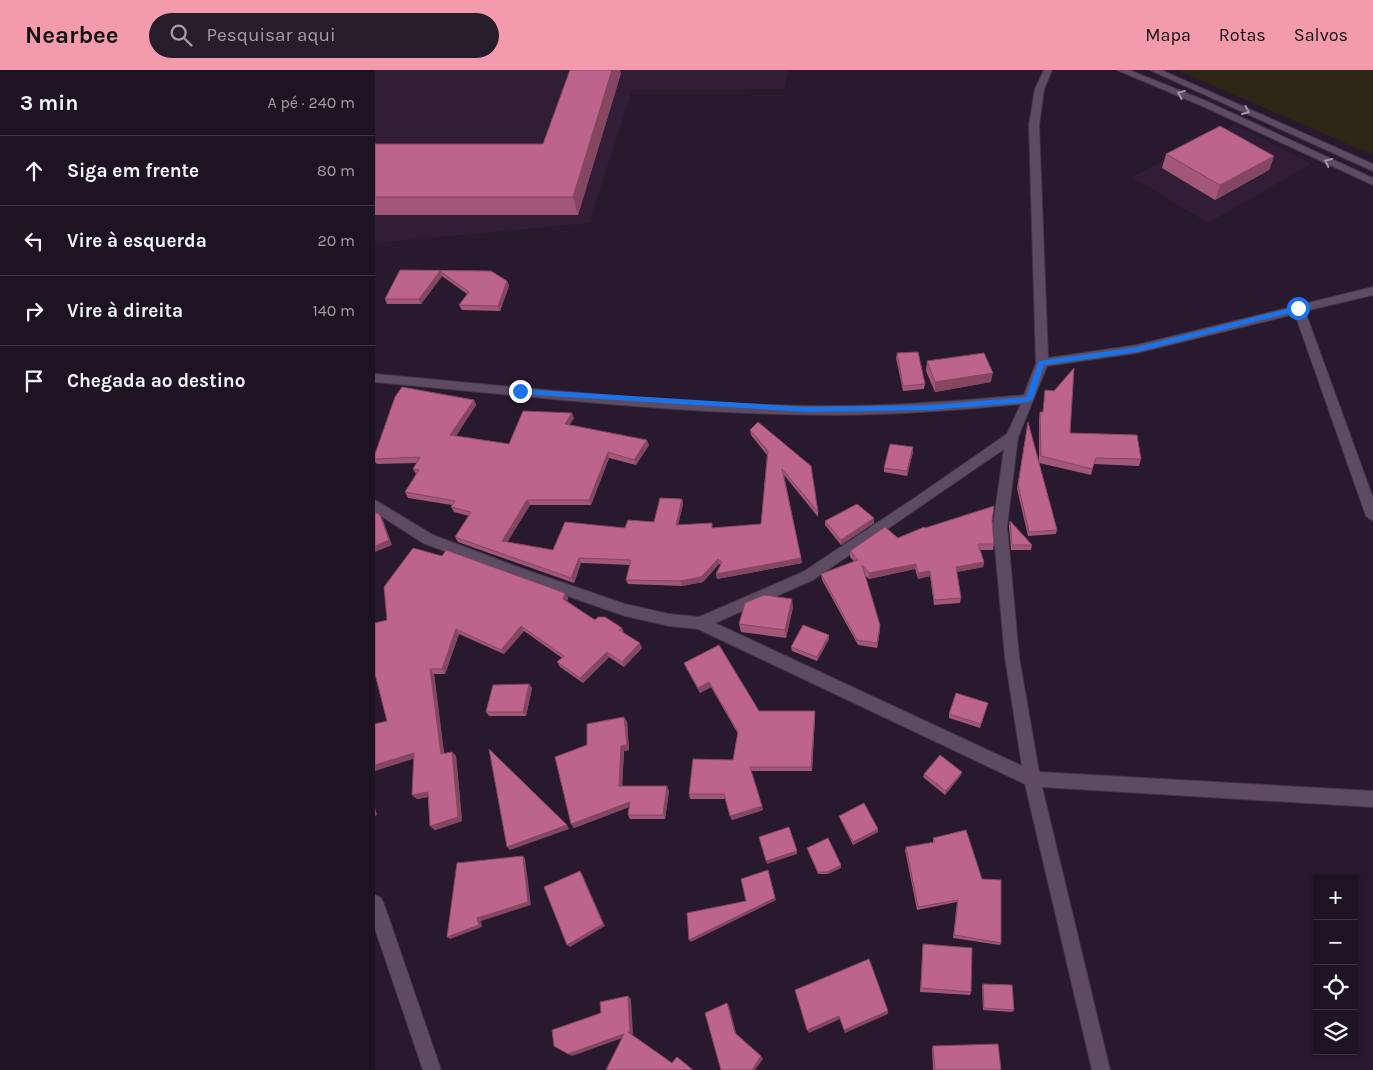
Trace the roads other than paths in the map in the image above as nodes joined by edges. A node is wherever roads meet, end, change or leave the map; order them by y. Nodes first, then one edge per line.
1 (1048, 70) edge
2 (1121, 70) edge
3 (1154, 70) edge
4 (1373, 168) edge
5 (1373, 182) edge
6 (1373, 291) edge
7 (1298, 308) junction
8 (1042, 363) junction
9 (375, 378) edge
10 (1029, 399) junction
11 (1012, 436) junction
12 (375, 505) edge
13 (1373, 516) edge
14 (700, 623) junction
15 (1032, 778) junction
16 (1373, 799) edge
17 (375, 904) edge
18 (432, 1070) edge
19 (1101, 1070) edge

1 - 8 street
5 -> 2 street
3 -> 4 street
6 - 7 street
7 - 8 street
7 - 13 street
8 - 10 street
9 - 10 street
10 - 11 street
11 - 14 street
11 - 15 street
12 - 14 street
14 - 15 street
15 - 16 street
15 - 19 street
17 - 18 street

